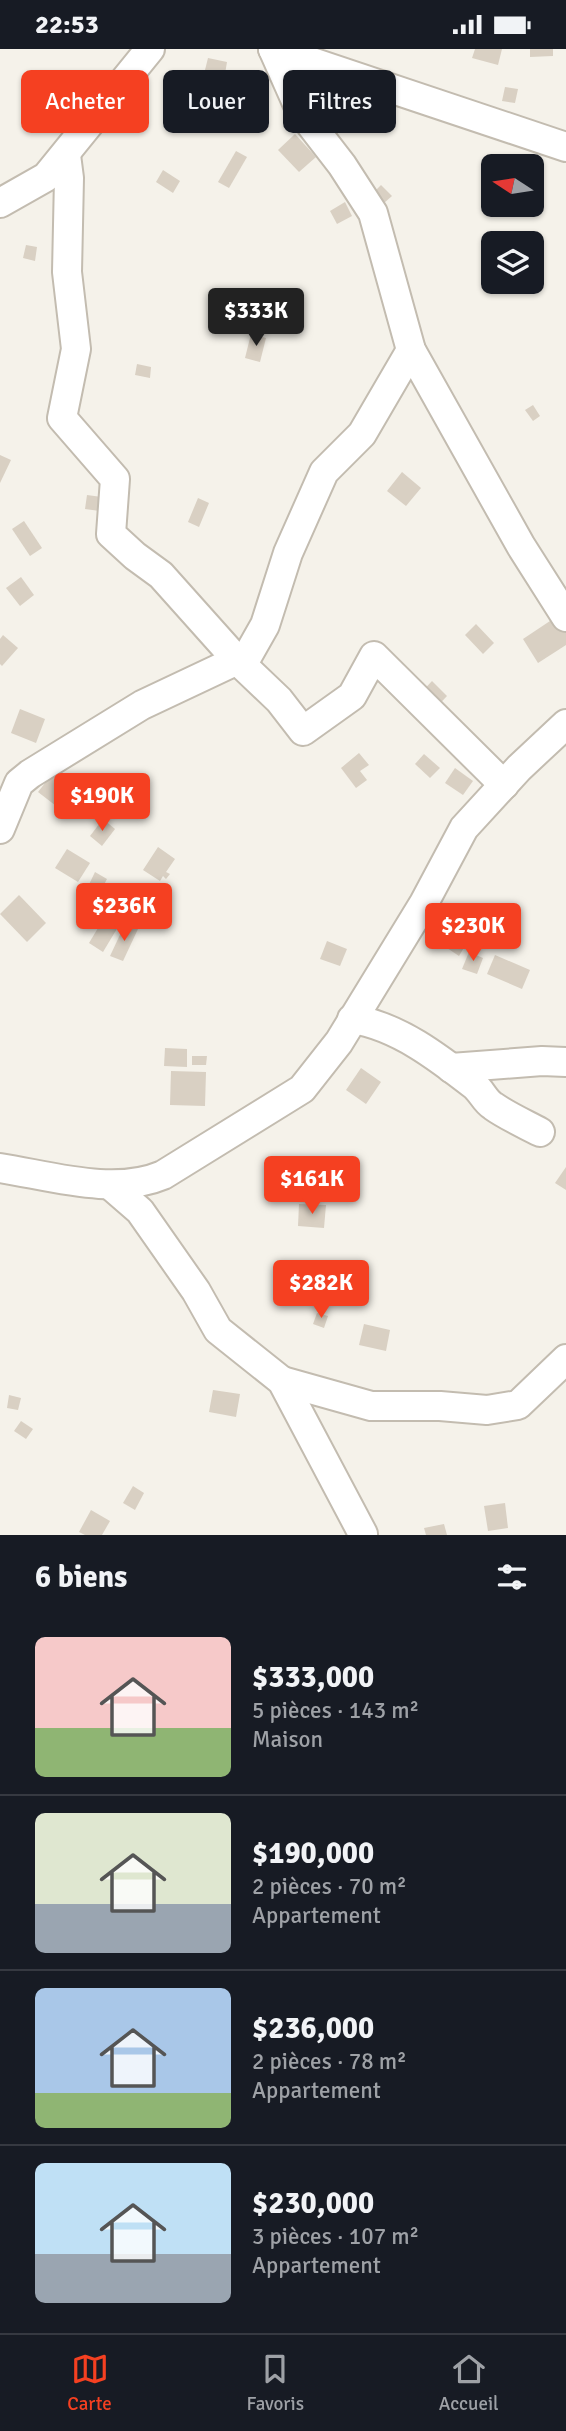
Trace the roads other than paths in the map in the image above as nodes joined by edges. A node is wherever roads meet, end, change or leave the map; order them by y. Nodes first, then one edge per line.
1 (150, 49) edge
2 (273, 49) edge
3 (566, 147) edge
4 (66, 155) junction
5 (0, 203) edge
6 (411, 350) junction
7 (566, 617) edge
8 (237, 660) junction
9 (566, 725) edge
10 (504, 785) junction
11 (0, 829) edge
12 (352, 1019) junction
13 (566, 1062) edge
14 (451, 1068) junction
15 (540, 1132) dead end
16 (0, 1168) edge
17 (110, 1185) junction
18 (566, 1359) edge
19 (282, 1381) junction
20 (363, 1534) edge

1 - 4 street
2 - 3 street
2 - 6 street
4 - 5 street
4 - 8 street
6 - 7 street
6 - 8 street
8 - 10 street
8 - 11 street
9 - 10 street
10 - 12 street
12 - 14 street
12 - 17 street
13 - 14 street
14 - 15 street
16 - 17 street
17 - 19 street
18 - 19 street
19 - 20 street

